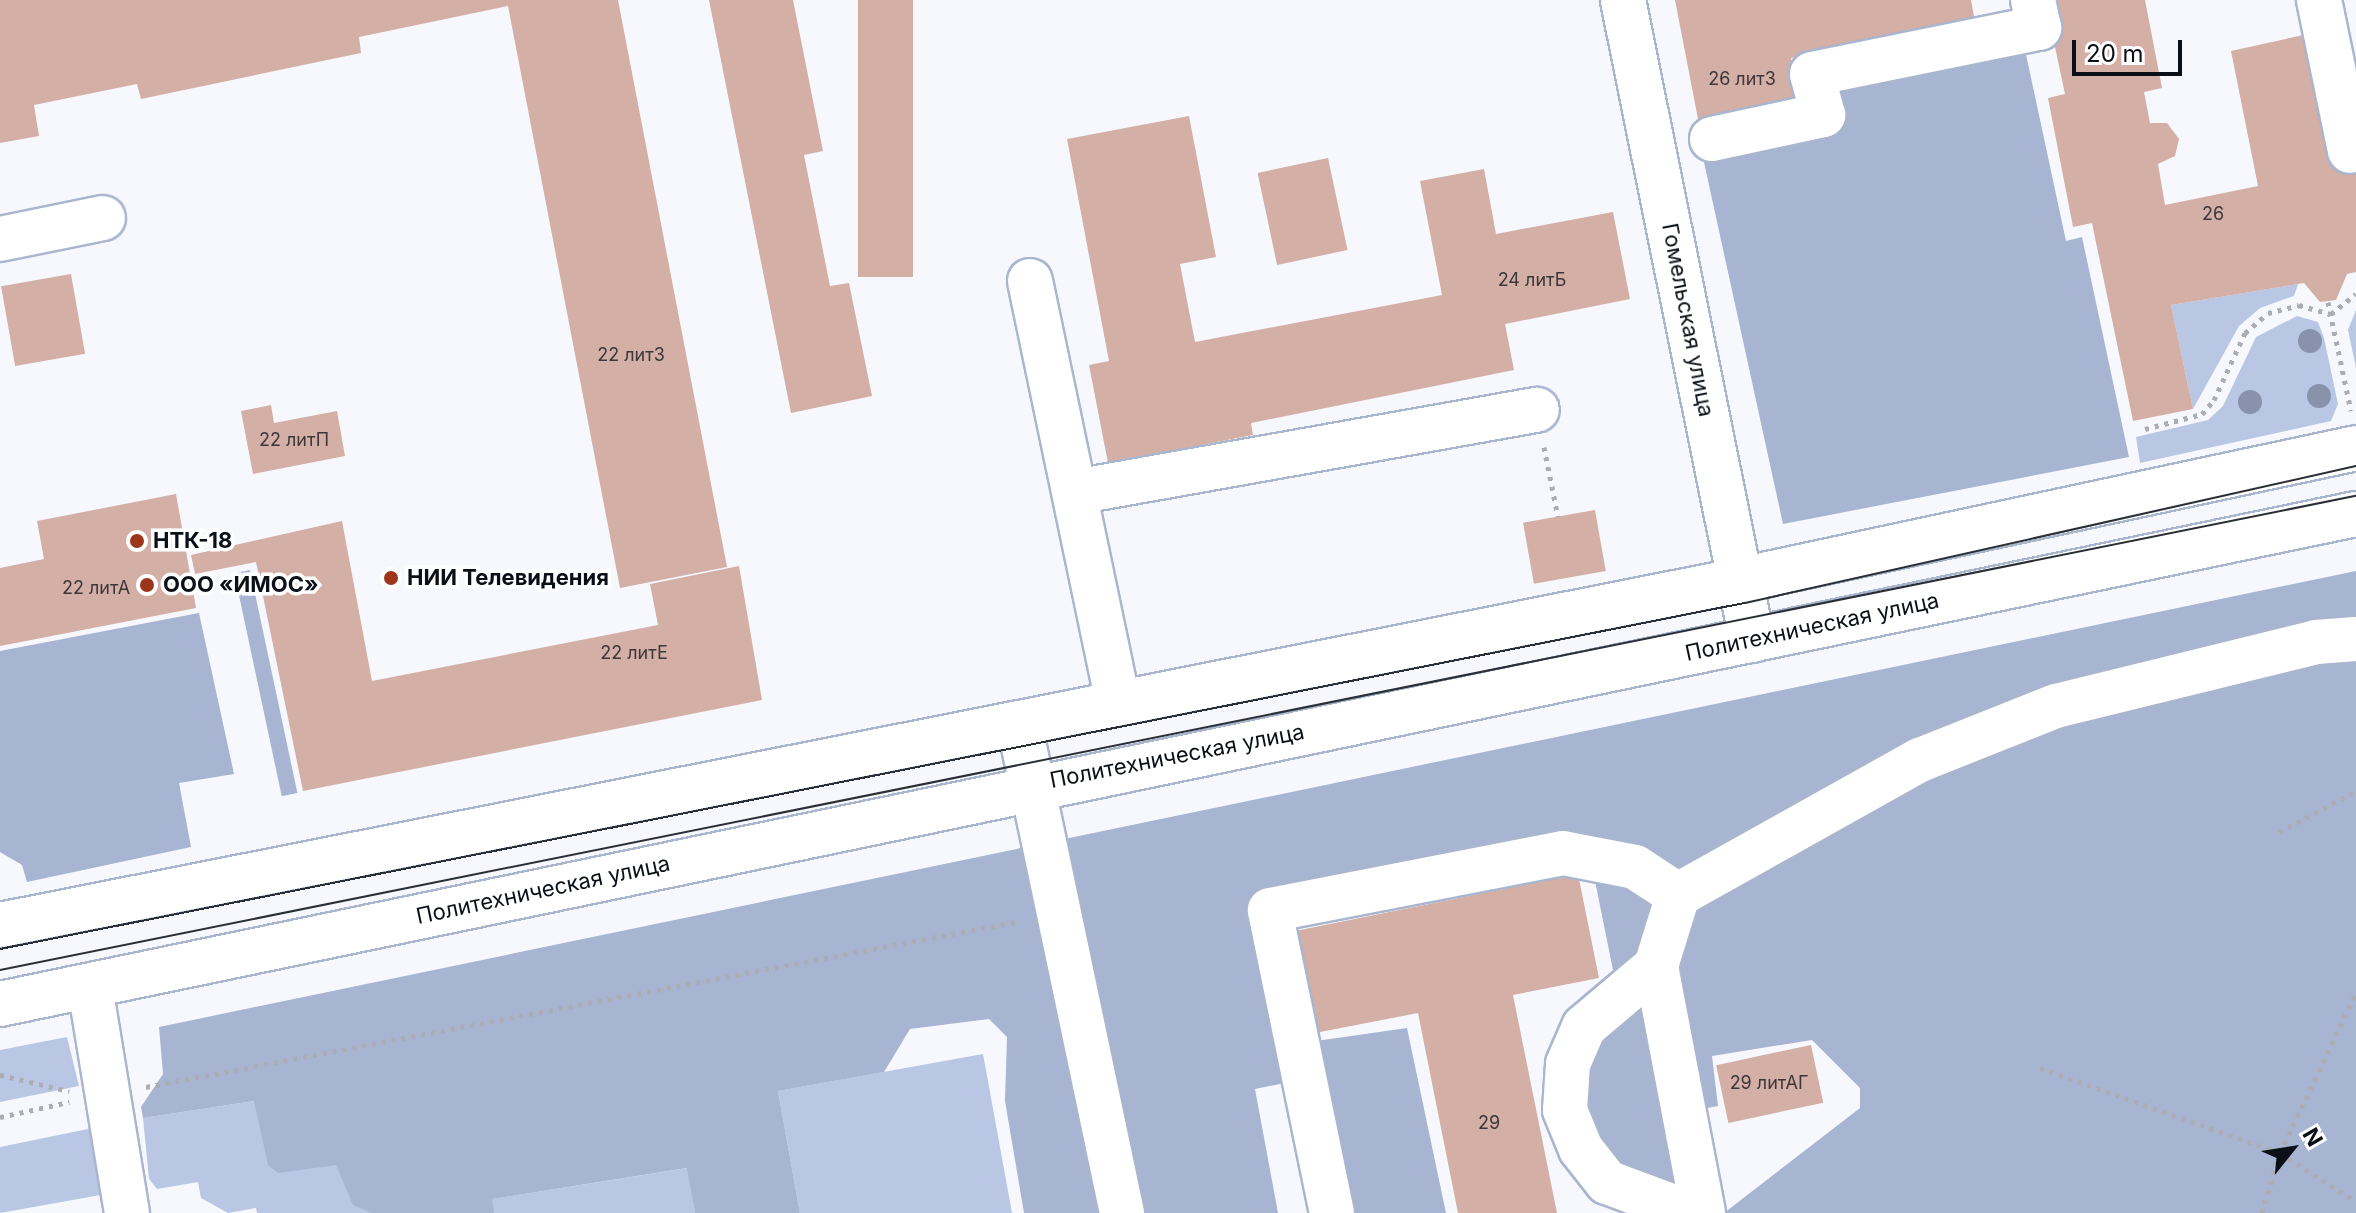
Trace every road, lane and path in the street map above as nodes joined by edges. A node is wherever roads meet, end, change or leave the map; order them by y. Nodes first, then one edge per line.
1 (1623, 0) edge
2 (2033, 0) edge
3 (2319, 0) edge
4 (1712, 139) dead end
5 (2350, 151) dead end
6 (103, 218) dead end
7 (0, 239) edge
8 (1030, 281) dead end
9 (2356, 294) edge
10 (2328, 302) dead end
11 (2331, 314) junction
12 (1537, 410) dead end
13 (2145, 429) dead end
14 (2354, 432) edge
15 (1075, 492) junction
16 (2356, 514) edge
17 (1740, 580) junction
18 (2356, 639) edge
19 (1752, 640) junction
20 (1118, 702) junction
21 (1019, 723) junction
22 (1031, 786) junction
23 (2356, 791) edge
24 (2279, 832) dead end
25 (1678, 895) junction
26 (1059, 914) junction
27 (0, 925) edge
28 (1656, 966) junction
29 (90, 987) junction
30 (2356, 993) edge
31 (0, 1004) edge
32 (2040, 1068) dead end
33 (0, 1075) edge
34 (102, 1095) junction
35 (0, 1117) edge
36 (2280, 1153) junction
37 (2356, 1202) edge
38 (127, 1213) edge
39 (1122, 1213) edge
40 (1332, 1213) edge
41 (1690, 1213) edge
42 (1703, 1213) edge
43 (2262, 1213) edge

1 - 17 main road, Гомельская улица
2 - 4 main road
3 - 5 main road
6 - 7 main road
8 - 15 main road
9 - 11 path
10 - 11 path
11 - 13 path
11 - 14 path
12 - 15 main road
14 - 17 main road
15 - 20 main road
16 - 19 main road, Политехническая улица
17 - 19 main road, Гомельская улица
17 - 20 main road
18 - 25 main road
19 - 22 main road, Политехническая улица
20 - 21 main road
21 - 22 main road
21 - 27 main road
22 - 26 main road
22 - 29 main road, Политехническая улица
23 - 24 path
25 - 28 main road
25 - 40 main road
26 - 34 path
26 - 39 main road
28 - 41 main road
28 - 42 main road
29 - 31 main road, Политехническая улица
29 - 34 main road
30 - 36 path
32 - 36 path
33 - 34 path
34 - 35 path
34 - 38 main road
36 - 37 path
36 - 43 path

